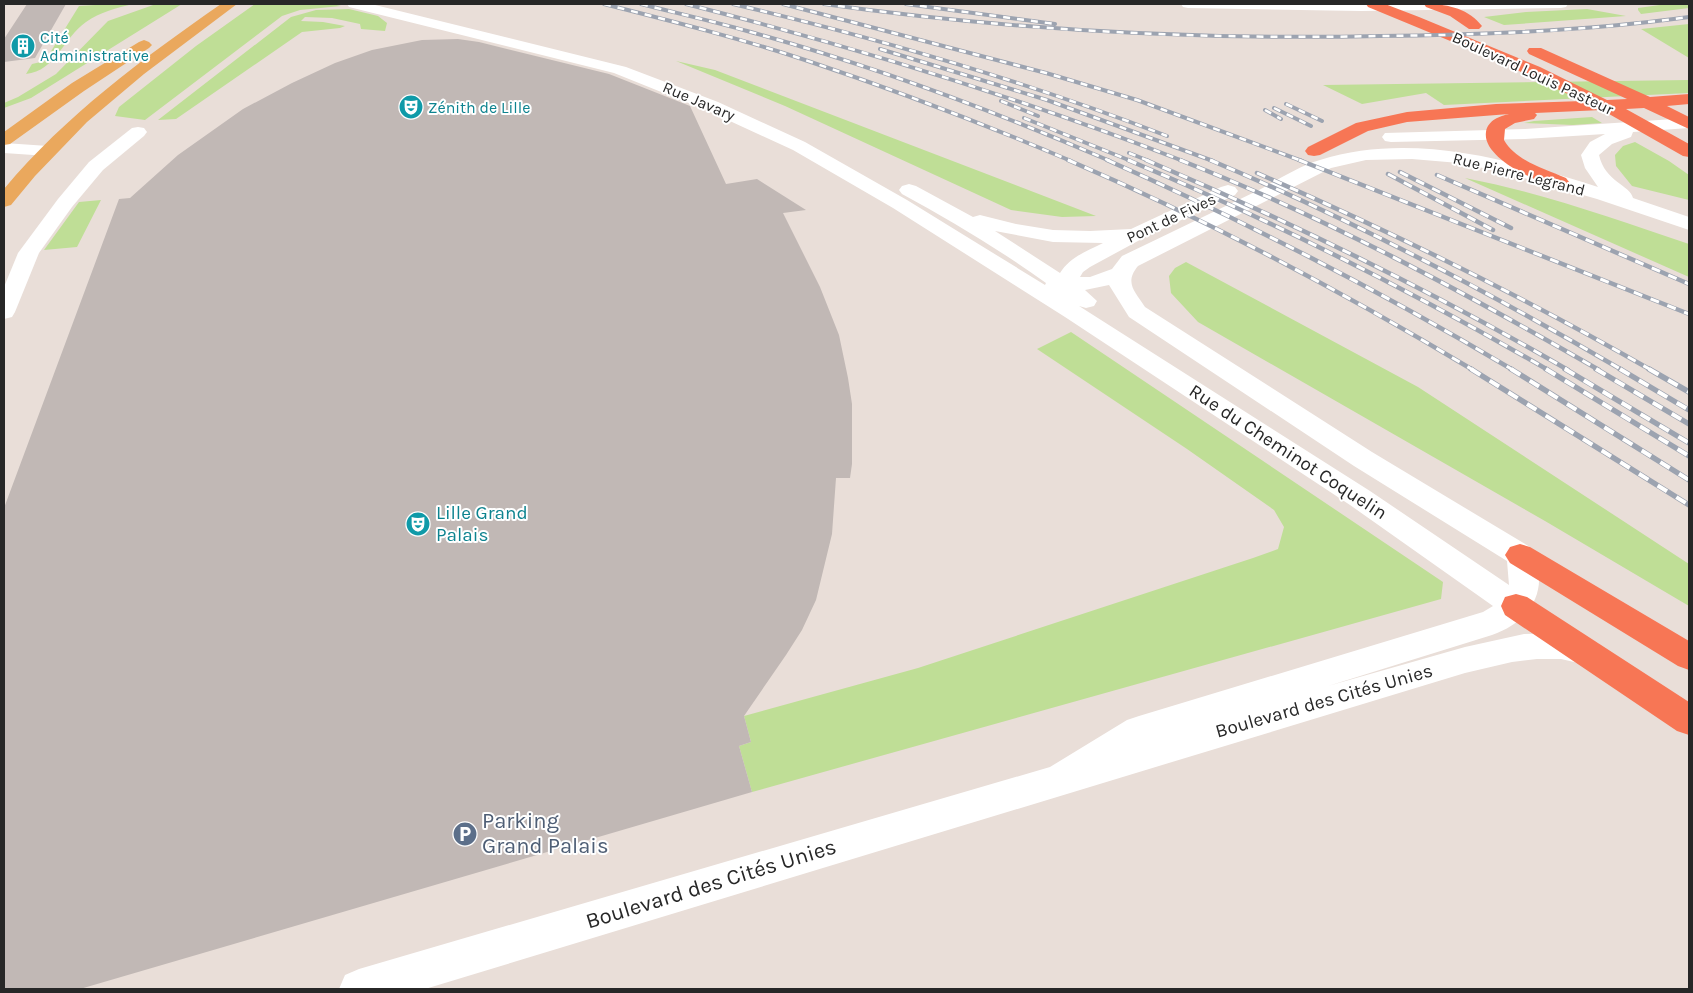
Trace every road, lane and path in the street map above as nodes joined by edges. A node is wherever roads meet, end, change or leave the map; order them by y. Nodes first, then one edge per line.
1 (208, 4) edge
2 (230, 4) edge
3 (354, 4) edge
4 (389, 4) edge
5 (1188, 4) edge
6 (1373, 4) edge
7 (1414, 4) edge
8 (1431, 4) edge
9 (1561, 4) edge
10 (1474, 26) junction
11 (1489, 32) dead end
12 (1521, 45) dead end
13 (1689, 99) edge
14 (1629, 104) junction
15 (1684, 124) edge
16 (138, 132) dead end
17 (1494, 134) junction
18 (4, 140) edge
19 (4, 148) edge
20 (1314, 151) junction
21 (1689, 152) edge
22 (41, 157) junction
23 (1343, 158) joint
24 (4, 162) edge
25 (1559, 182) junction
26 (4, 201) edge
27 (1652, 211) junction
28 (952, 213) junction
29 (1689, 224) edge
30 (1142, 231) junction
31 (1032, 263) joint
32 (1120, 274) junction
33 (1065, 300) junction
34 (4, 312) edge
35 (1363, 459) junction
36 (1520, 555) junction
37 (1516, 606) junction
38 (1589, 653) junction
39 (1689, 657) edge
40 (1689, 720) edge
41 (1063, 778) junction
42 (359, 989) edge

1 - 18 main road
2 - 22 main road
3 - 33 main road, Rue Javary
4 - 28 main road, Rue Javary
5 - 9 main road
6 - 21 highway, Boulevard Louis Pasteur
7 - 10 highway, Boulevard Louis Pasteur
8 - 10 highway
10 - 11 highway, Boulevard Louis Pasteur
12 - 15 highway, Boulevard Louis Pasteur
13 - 14 highway
14 - 17 highway
14 - 20 highway
15 - 17 main road
15 - 27 main road
16 - 34 main road
17 - 20 main road, Pont de Fives
17 - 25 highway
19 - 22 main road
20 - 30 main road, Pont de Fives
22 - 24 main road
22 - 26 main road
23 - 25 main road, Rue Pierre Legrand
23 - 32 main road, Pont de Fives
25 - 27 main road, Rue Pierre Legrand
27 - 29 main road, Rue Pierre Legrand
28 - 30 main road, Rue Javary
28 - 31 main road, Rue Javary
30 - 33 main road, Pont de Fives
31 - 33 main road, Rue du Cheminot Coquelin
32 - 33 main road
32 - 35 main road, Rue du Cheminot Coquelin
33 - 35 main road, Rue du Cheminot Coquelin
33 - 37 main road, Rue du Cheminot Coquelin
35 - 36 main road, Rue du Cheminot Coquelin
36 - 37 main road
36 - 39 highway
37 - 38 highway
37 - 41 main road, Boulevard des Cités Unies
38 - 40 highway
38 - 41 main road, Boulevard des Cités Unies
41 - 42 main road, Boulevard des Cités Unies

